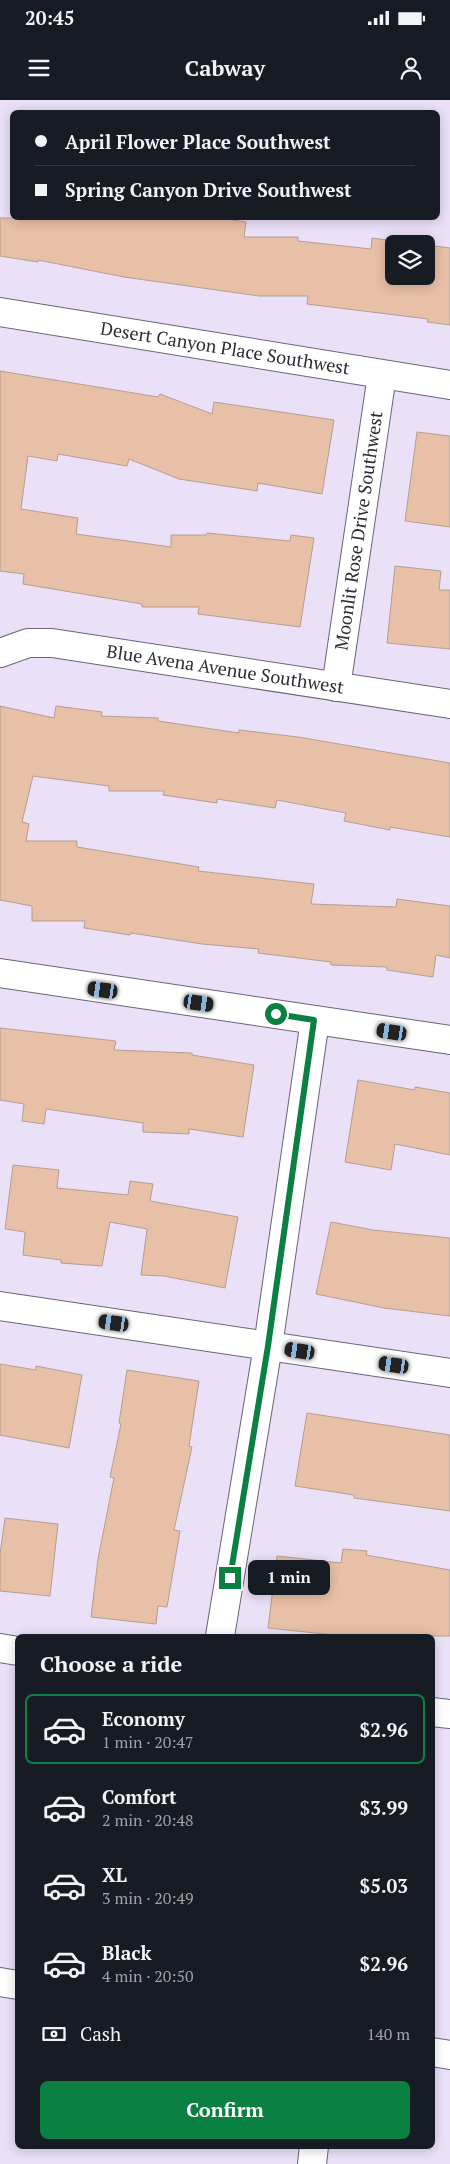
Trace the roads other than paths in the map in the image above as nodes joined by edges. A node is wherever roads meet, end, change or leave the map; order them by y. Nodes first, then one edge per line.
1 (0, 312) edge
2 (382, 375) junction
3 (450, 384) edge
4 (0, 653) edge
5 (336, 687) junction
6 (450, 704) edge
7 (0, 973) edge
8 (314, 1020) junction
9 (450, 1040) edge
10 (0, 1306) edge
11 (268, 1346) junction
12 (450, 1373) edge
13 (220, 1634) edge
14 (0, 1648) edge
15 (15, 1650) edge
16 (435, 1712) edge
17 (450, 1714) edge
18 (0, 1983) edge
19 (15, 1985) edge
20 (435, 2052) edge
21 (450, 2055) edge
22 (314, 2149) edge
23 (312, 2164) edge

1 - 2 street, Desert Canyon Place Southwest
2 - 3 street, Desert Canyon Place Southwest
2 - 5 street, Moonlit Rose Drive Southwest
4 - 5 street, Blue Avena Avenue Southwest
5 - 6 street, Blue Avena Avenue Southwest
7 - 8 street
8 - 9 street
8 - 11 street
10 - 11 street
11 - 12 street
11 - 13 street
14 - 15 street
16 - 17 street
18 - 19 street
20 - 21 street
22 - 23 street

